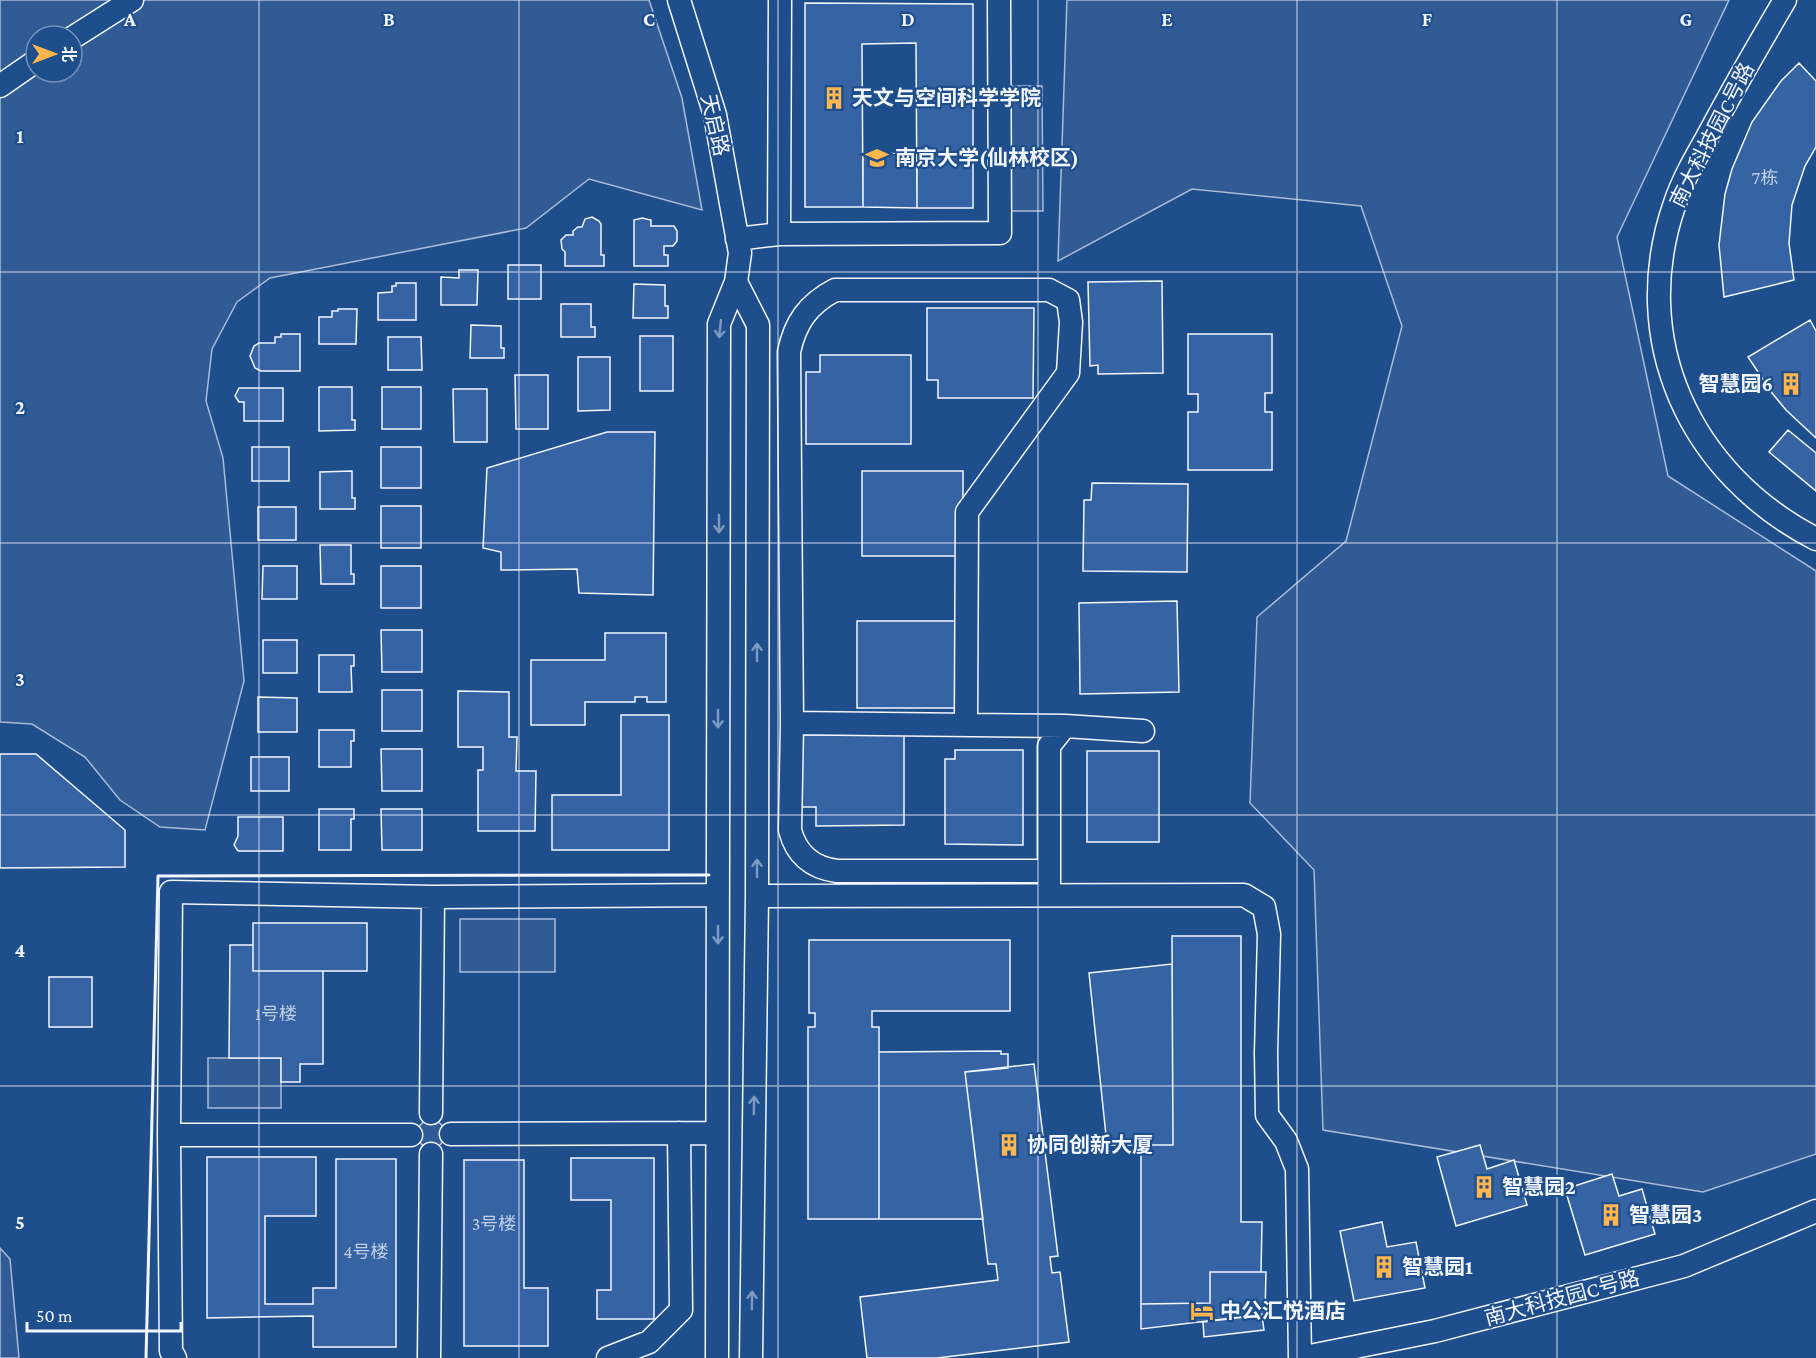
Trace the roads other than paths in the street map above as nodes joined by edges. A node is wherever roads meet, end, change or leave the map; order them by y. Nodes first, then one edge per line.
1 (132, 0) edge
2 (679, 0) edge
3 (780, 0) edge
4 (999, 0) edge
5 (1785, 0) edge
6 (84, 30) edge
7 (24, 69) edge
8 (0, 86) edge
9 (779, 234) junction
10 (739, 246) junction
11 (736, 282) junction
12 (1816, 539) edge
13 (792, 723) junction
14 (966, 725) junction
15 (1065, 726) junction
16 (1143, 731) dead end
17 (1049, 871) junction
18 (718, 895) junction
19 (757, 896) junction
20 (1049, 896) junction
21 (433, 897) junction
22 (431, 1113) junction
23 (679, 1133) junction
24 (717, 1133) junction
25 (452, 1134) junction
26 (169, 1135) junction
27 (411, 1135) junction
28 (431, 1154) junction
29 (1816, 1211) edge
30 (175, 1358) edge
31 (429, 1358) edge
32 (608, 1358) edge
33 (717, 1358) edge
34 (751, 1358) edge
35 (1300, 1358) edge

1 - 6 street
2 - 10 street, 天启路
3 - 9 street
4 - 9 street
5 - 12 street, 南大科技园C号路
7 - 8 street
9 - 10 street
10 - 11 street, 天启路
11 -> 18 street, 天启路
19 -> 11 street
13 - 14 street
13 - 14 street
13 - 17 street
14 - 15 street
15 - 16 street
15 - 17 street
17 - 20 street
18 - 21 street
18 -> 24 street, 天启路
19 - 20 street
34 -> 19 street
20 - 35 street
21 - 22 street
21 - 26 street
22 - 25 street
22 - 27 street
23 - 24 street
23 - 25 street
23 - 32 street
24 - 33 street, 天启路
25 - 28 street
26 - 27 street
26 - 30 street
27 - 28 street
28 - 31 street
29 - 35 street, 南大科技园C号路

